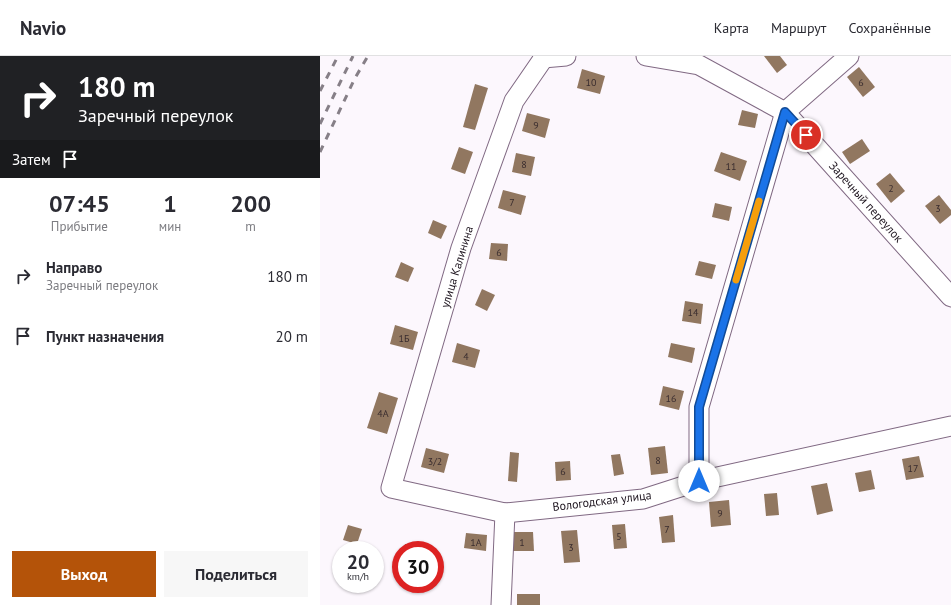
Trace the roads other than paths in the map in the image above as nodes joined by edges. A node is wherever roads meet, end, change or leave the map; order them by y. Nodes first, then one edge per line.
1 (566, 56) edge
2 (646, 56) edge
3 (849, 56) edge
4 (544, 57) edge
5 (785, 112) junction
6 (951, 297) edge
7 (951, 426) edge
8 (699, 481) junction
9 (391, 488) joint
10 (505, 512) junction
11 (501, 605) edge

1 - 4 street
2 - 5 street, Заречный переулок
3 - 5 street
4 - 9 street, улица Калинина
5 - 6 street, Заречный переулок
5 - 8 street
7 - 8 street, Вологодская улица
8 - 10 street, Вологодская улица
9 - 10 street, Вологодская улица
10 - 11 street

